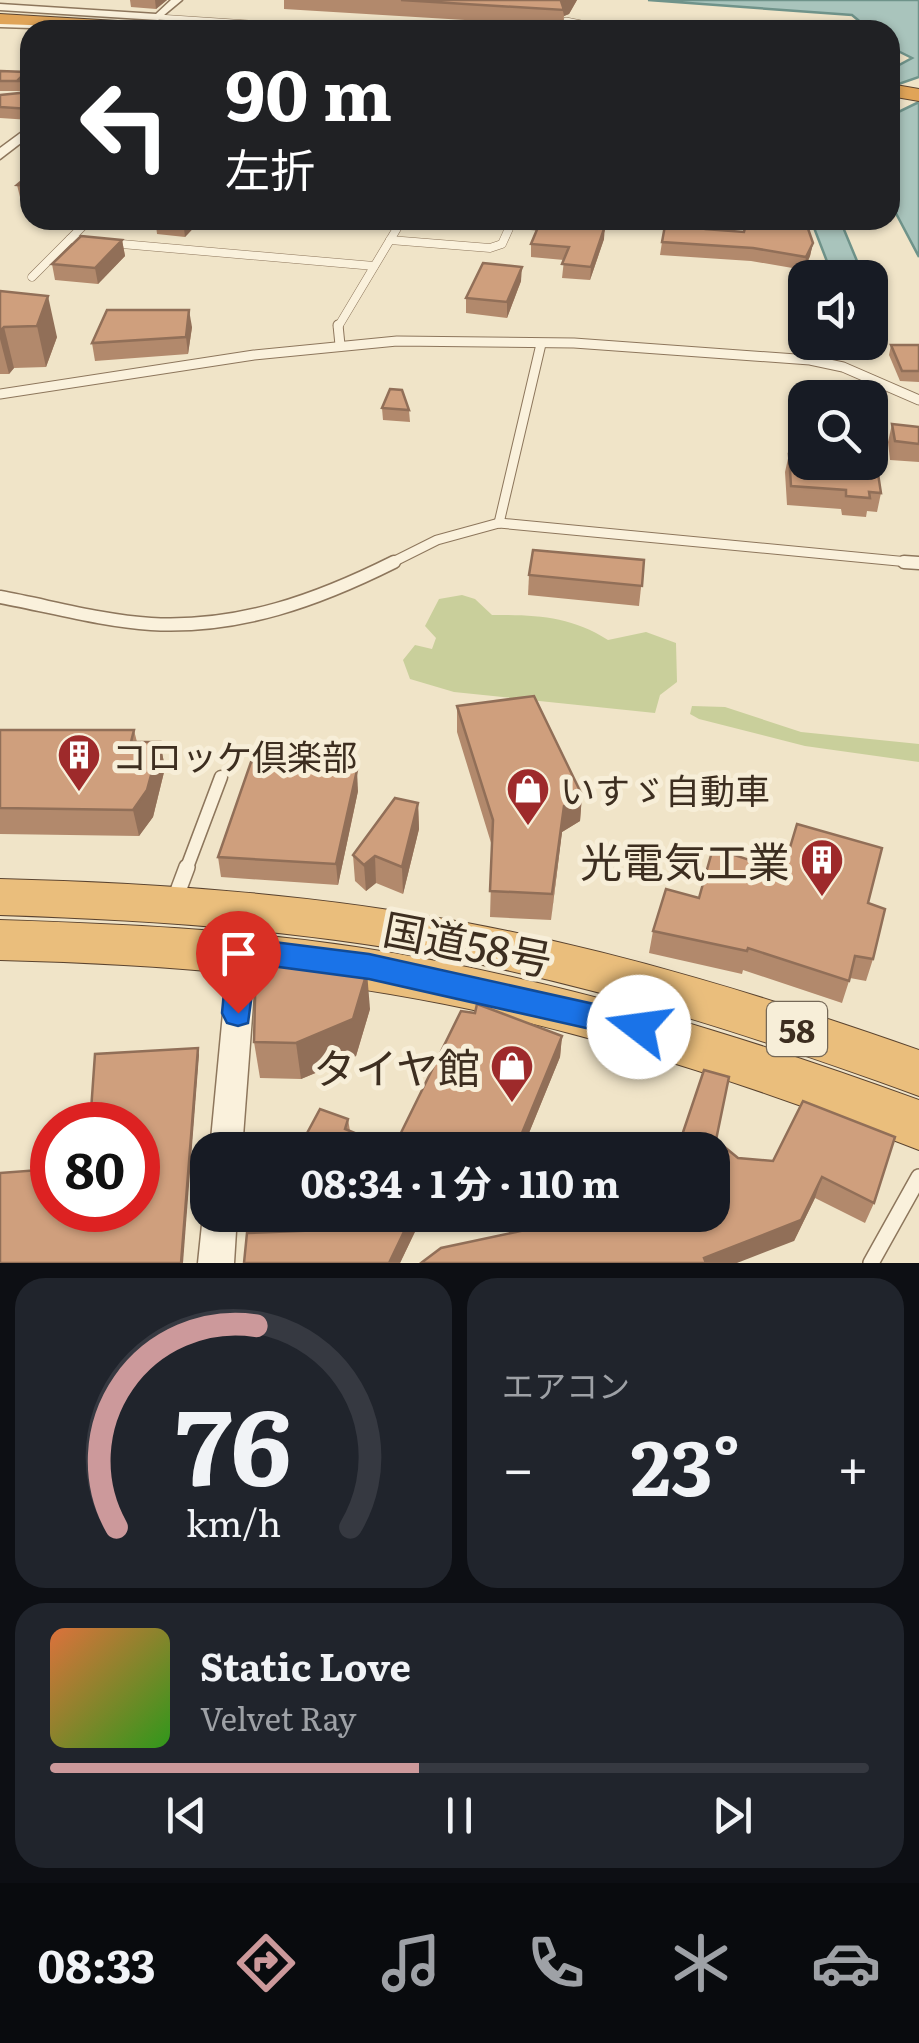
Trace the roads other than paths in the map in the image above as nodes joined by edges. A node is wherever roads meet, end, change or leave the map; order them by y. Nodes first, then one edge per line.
1 (26, 0) edge
2 (0, 7) edge
3 (5, 17) edge
4 (73, 20) edge
5 (20, 138) edge
6 (0, 155) edge
7 (79, 230) edge
8 (396, 230) edge
9 (508, 230) edge
10 (70, 239) junction
11 (390, 240) junction
12 (374, 266) junction
13 (32, 277) dead end
14 (540, 344) junction
15 (340, 345) junction
16 (0, 394) edge
17 (919, 400) edge
18 (499, 523) junction
19 (919, 563) edge
20 (0, 597) edge
21 (221, 777) dead end
22 (0, 898) edge
23 (174, 901) junction
24 (248, 929) junction
25 (0, 940) edge
26 (919, 1074) edge
27 (919, 1126) edge
28 (228, 1132) edge
29 (919, 1178) edge
30 (219, 1232) edge
31 (216, 1263) edge
32 (871, 1263) edge

1 - 3 street
2 - 3 street
3 - 4 highway
5 - 6 street
7 - 10 lane
8 - 11 lane
9 - 11 lane
10 - 12 lane
10 - 13 lane
11 - 12 lane
12 - 15 lane
14 - 15 lane
14 - 17 lane
14 - 18 lane
15 - 16 lane
18 - 19 lane
18 - 20 lane
21 - 23 lane
22 - 23 highway, 国道58号 / 58
23 - 24 highway, 国道58号 / 58
24 - 25 highway, 国道58号 / 58
24 - 26 highway, 国道58号 / 58
24 - 27 highway, 国道58号 / 58
24 - 28 street
29 - 32 lane
30 - 31 street

